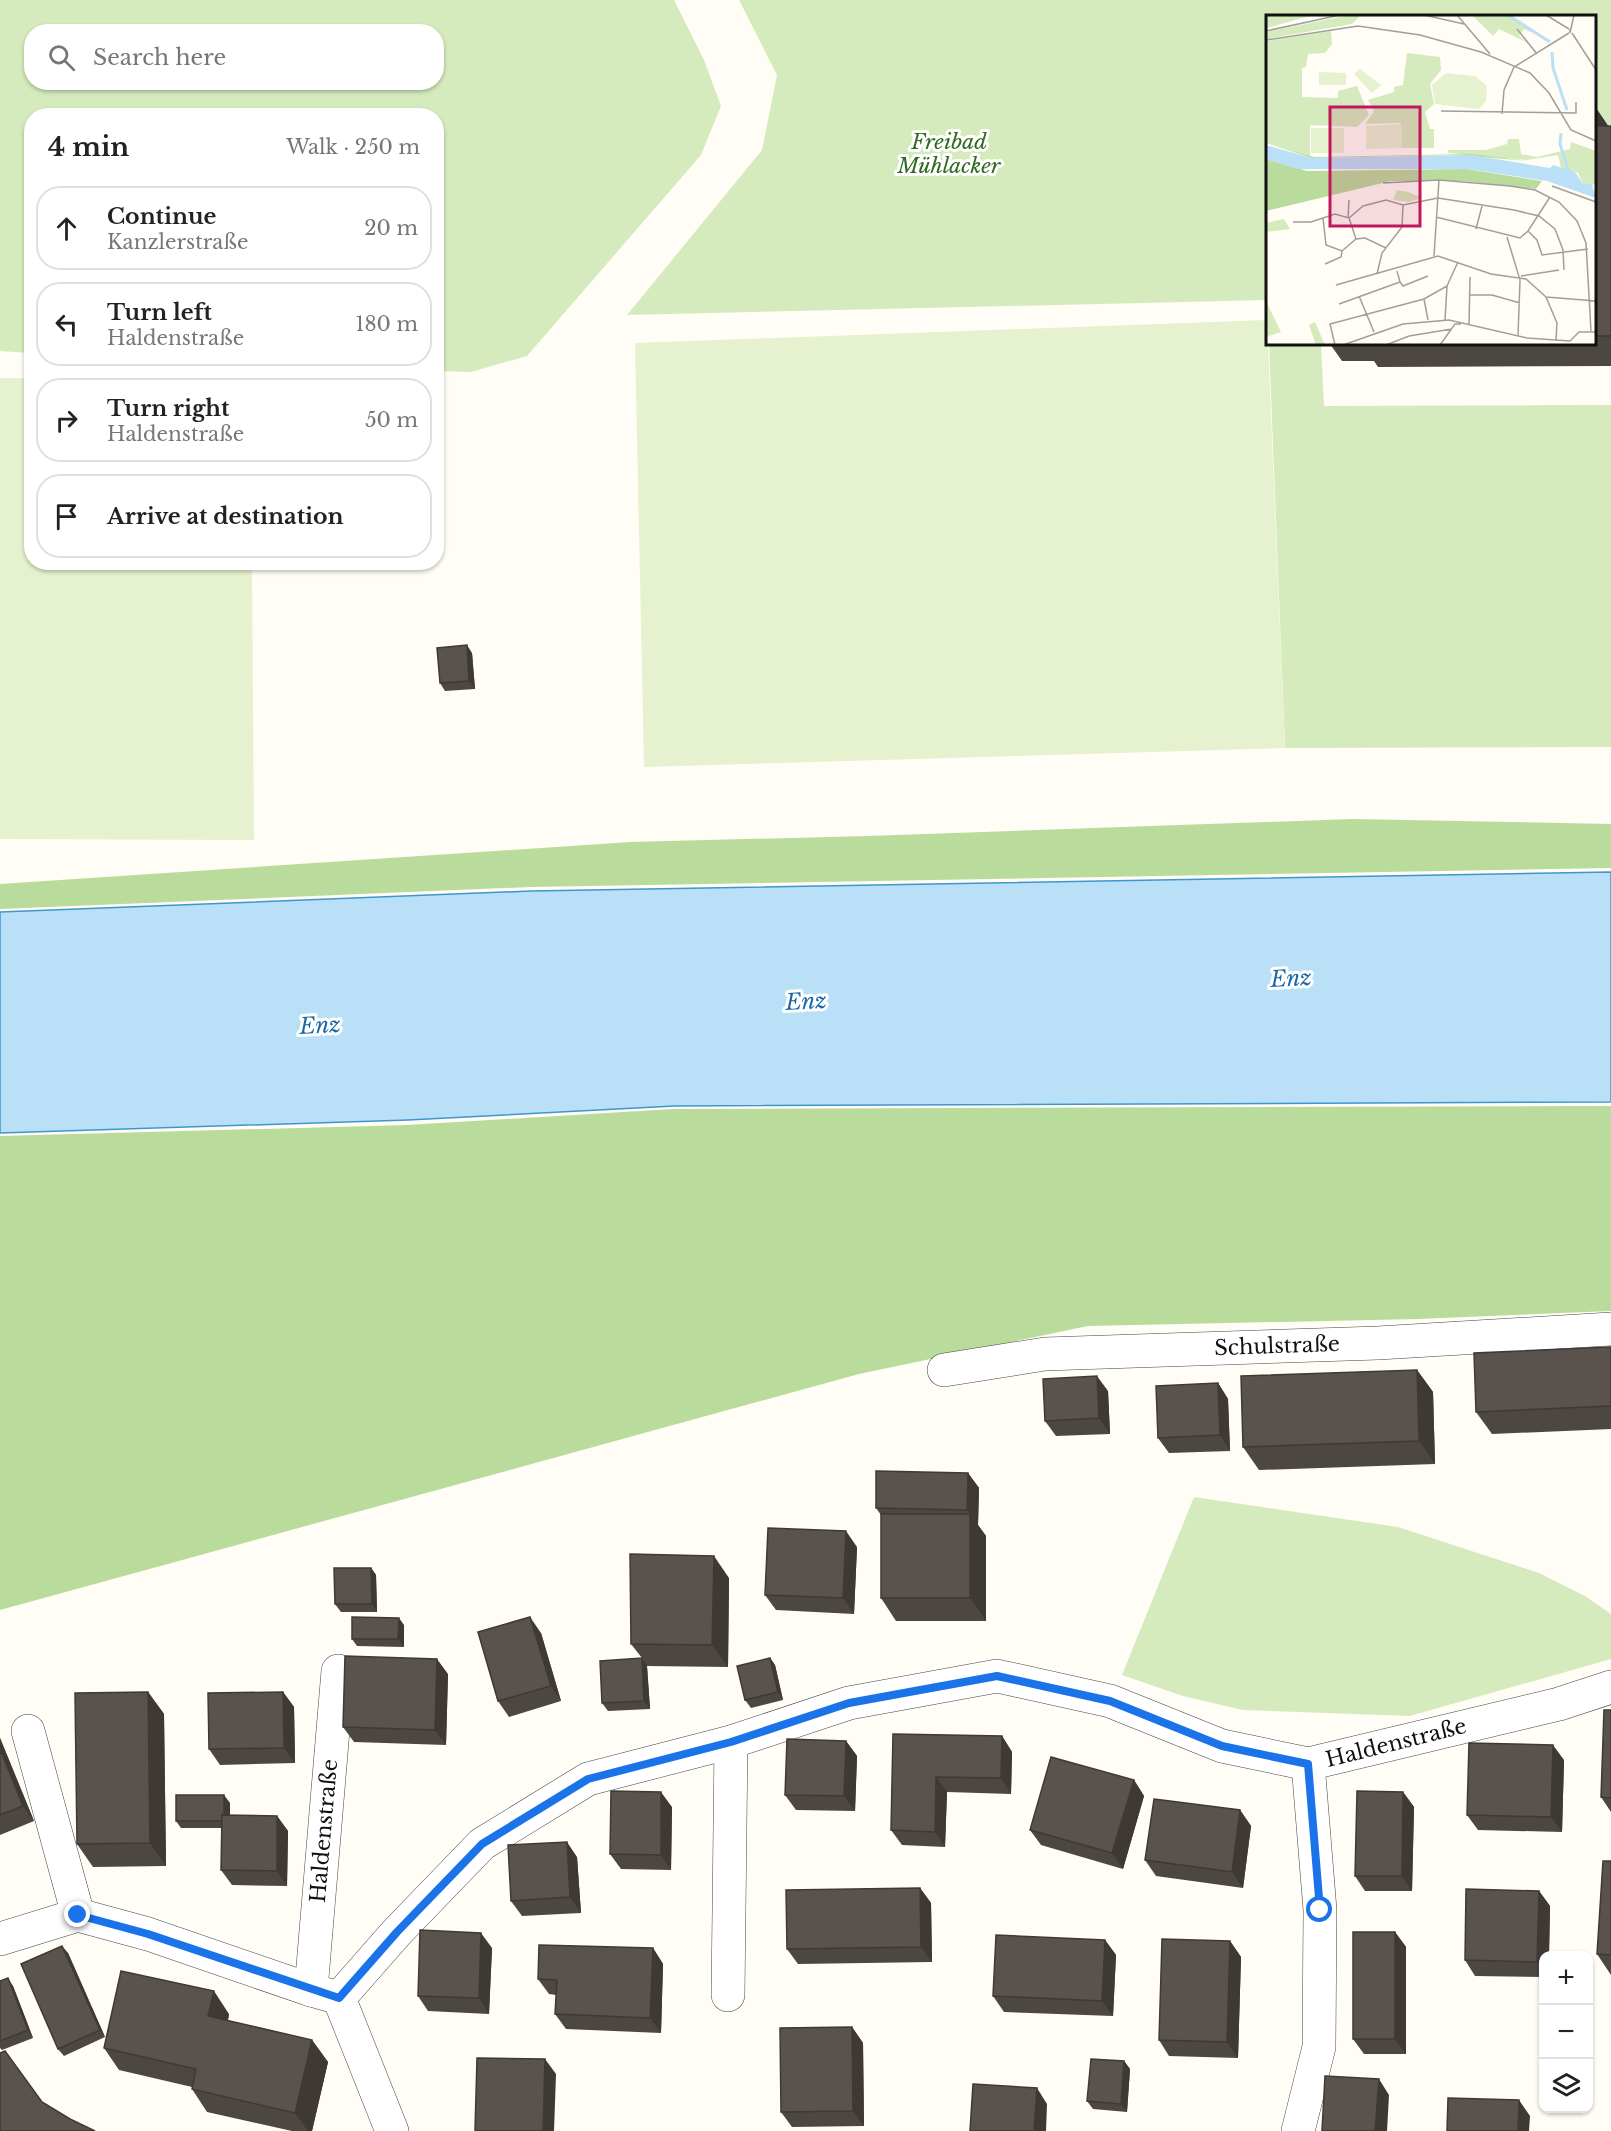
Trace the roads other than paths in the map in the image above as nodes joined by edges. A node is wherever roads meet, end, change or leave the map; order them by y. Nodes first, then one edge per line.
1 (1611, 1329) edge
2 (944, 1370) dead end
3 (338, 1671) dead end
4 (1611, 1687) edge
5 (28, 1731) dead end
6 (731, 1742) junction
7 (1308, 1764) junction
8 (78, 1915) junction
9 (0, 1939) edge
10 (325, 1994) junction
11 (728, 1995) dead end
12 (392, 2131) edge
13 (1298, 2131) edge

1 - 2 street, Schulstraße
3 - 10 street, Haldenstraße
4 - 7 street, Haldenstraße
5 - 8 street
6 - 7 street, Haldenstraße
6 - 10 street, Haldenstraße
6 - 11 street
7 - 13 street
8 - 9 street
8 - 10 street
10 - 12 street

